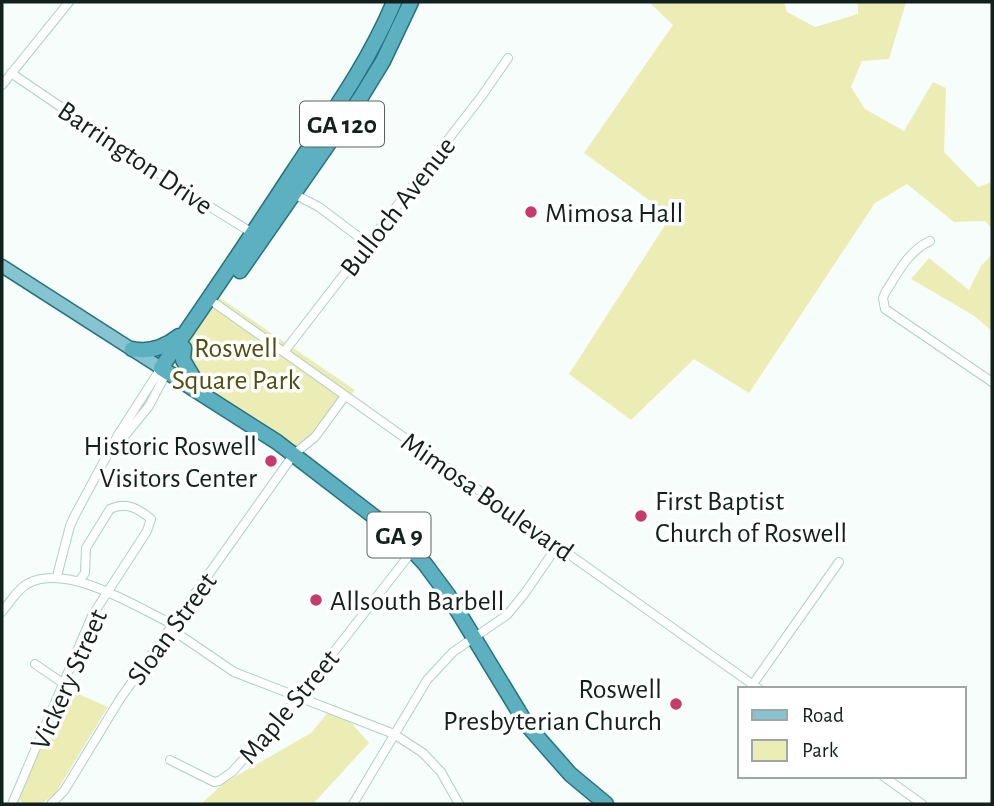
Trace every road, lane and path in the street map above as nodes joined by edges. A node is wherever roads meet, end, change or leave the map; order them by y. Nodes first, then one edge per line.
1 (69, 2) edge
2 (394, 2) edge
3 (411, 2) edge
4 (508, 58) dead end
5 (11, 73) junction
6 (2, 85) edge
7 (294, 194) junction
8 (257, 237) junction
9 (930, 241) dead end
10 (368, 244) junction
11 (2, 266) edge
12 (216, 304) junction
13 (191, 326) junction
14 (184, 348) junction
15 (132, 349) junction
16 (284, 352) junction
17 (164, 370) junction
18 (992, 382) edge
19 (205, 394) junction
20 (345, 396) junction
21 (294, 454) junction
22 (558, 545) junction
23 (413, 550) junction
24 (839, 562) dead end
25 (57, 576) junction
26 (79, 581) junction
27 (108, 593) junction
28 (2, 612) edge
29 (172, 627) junction
30 (474, 639) junction
31 (35, 664) dead end
32 (64, 684) junction
33 (756, 687) edge
34 (299, 697) junction
35 (394, 734) junction
36 (170, 760) dead end
37 (886, 778) edge
38 (12, 804) edge
39 (51, 804) edge
40 (354, 804) edge
41 (459, 804) edge
42 (606, 804) edge
43 (922, 804) edge

1 - 5 street
2 - 8 highway, GA 120
3 - 7 highway, GA 120
4 - 10 street, Bulloch Avenue
5 - 6 street
5 - 8 street, Barrington Drive
7 - 8 highway, GA 120
7 - 10 street
8 - 12 highway, GA 120
8 - 13 highway, GA 120
9 - 18 street
10 - 16 street, Bulloch Avenue
11 - 15 main road, GA 9
12 - 14 highway, GA 120
12 - 16 street, Mimosa Boulevard
13 - 15 highway
13 - 17 highway, GA 120
14 - 17 highway
14 - 19 highway
15 - 17 main road, GA 9
16 - 20 street, Mimosa Boulevard
17 - 19 highway, GA 9
17 - 25 street
19 - 21 highway, GA 9
20 - 21 street, Sloan Street
20 - 22 street, Mimosa Boulevard
21 - 23 highway, GA 9
21 - 29 street, Sloan Street
22 - 30 street
22 - 33 street, Mimosa Boulevard
23 - 30 highway, GA 9
23 - 34 street, Maple Street
24 - 33 street
25 - 26 street
25 - 28 street
26 - 27 street
26 - 27 street, Vickery Street
27 - 29 street
27 - 32 street, Vickery Street
29 - 34 street
29 - 39 street, Sloan Street
30 - 35 street
30 - 42 highway, GA 9
31 - 32 street
32 - 38 street, Vickery Street
34 - 35 street
34 - 36 street, Maple Street
35 - 40 street
35 - 41 street
37 - 43 street

